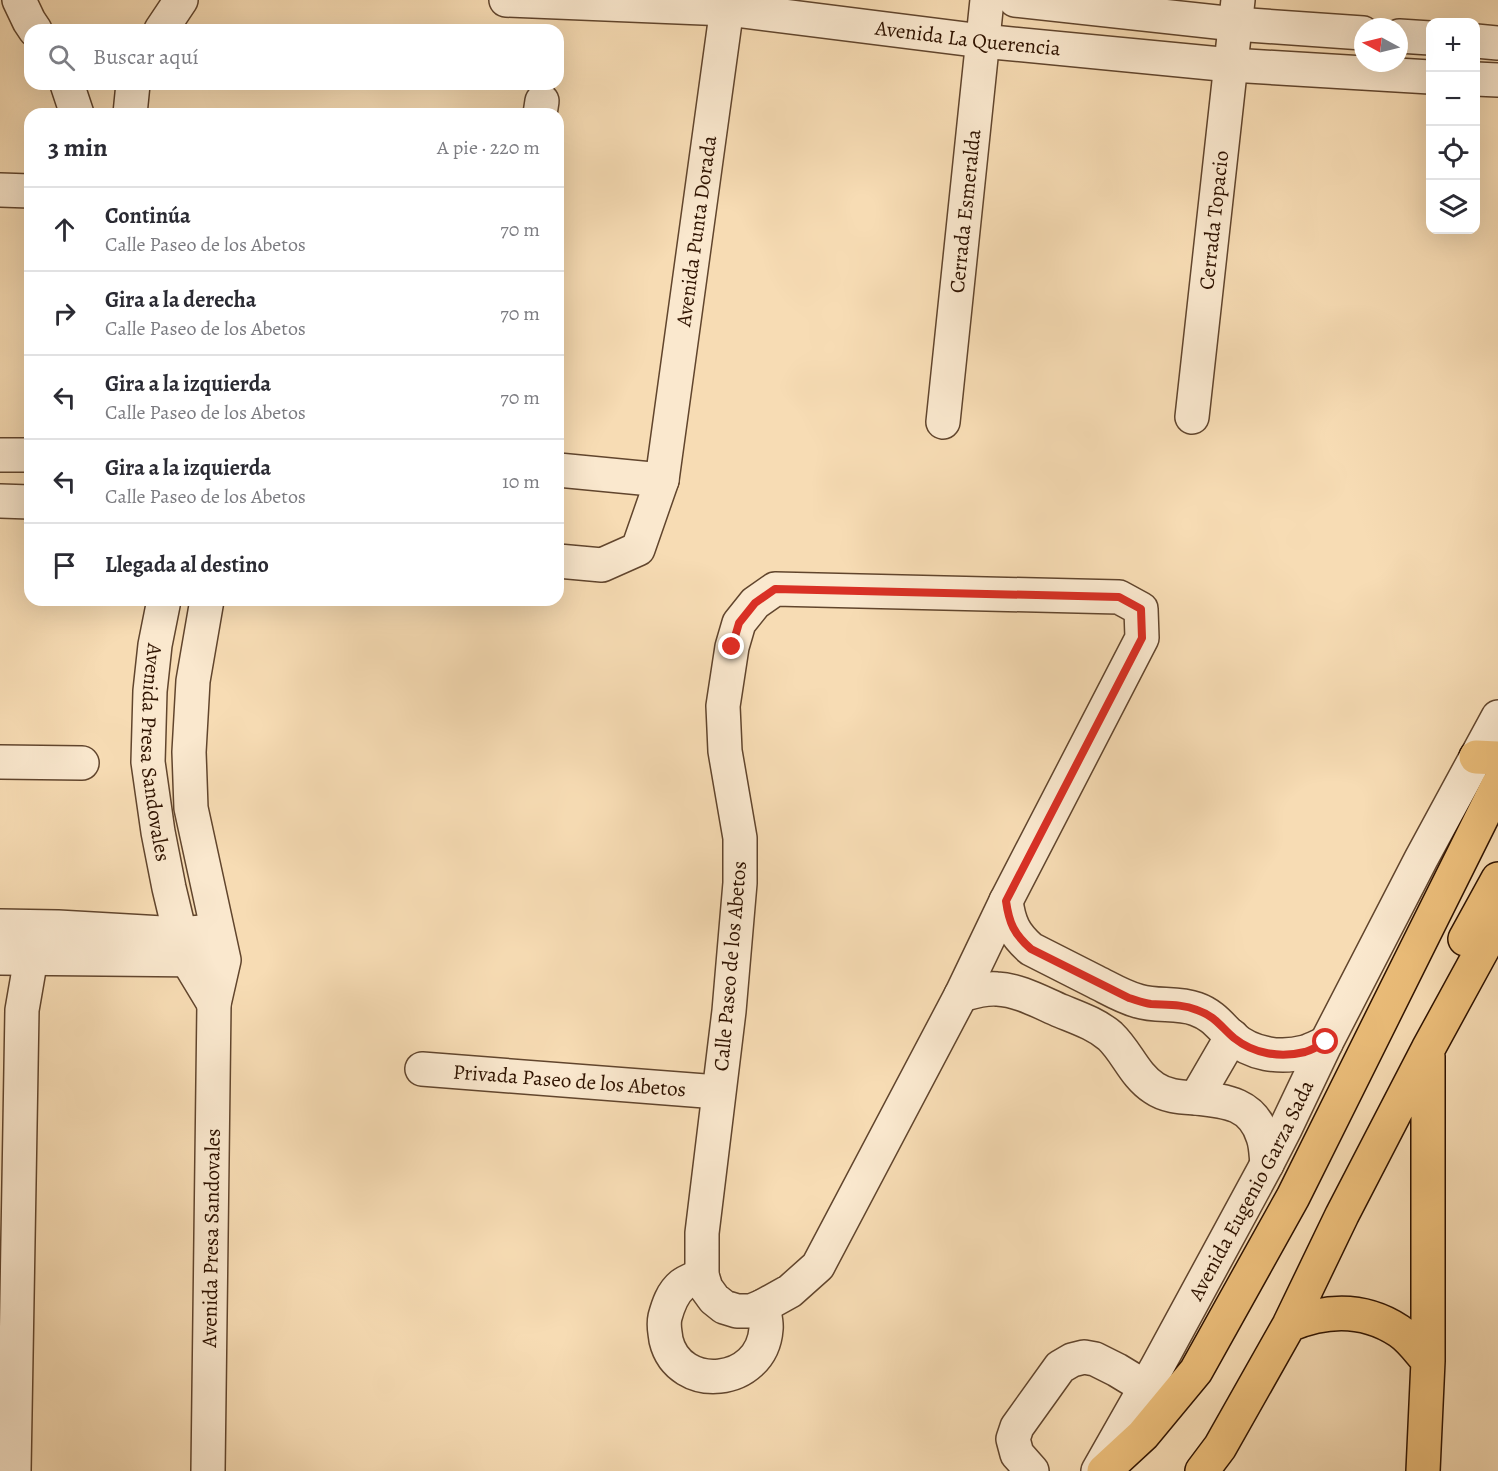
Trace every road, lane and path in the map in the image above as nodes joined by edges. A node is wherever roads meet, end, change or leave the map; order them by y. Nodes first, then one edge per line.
1 (19, 0) edge
2 (181, 0) edge
3 (506, 0) edge
4 (987, 0) edge
5 (1015, 0) edge
6 (727, 4) edge
7 (1236, 12) edge
8 (31, 24) edge
9 (165, 24) edge
10 (1354, 32) edge
11 (1408, 37) edge
12 (1426, 38) edge
13 (982, 41) junction
14 (1480, 41) edge
15 (1498, 43) edge
16 (1231, 65) junction
17 (1426, 77) edge
18 (1480, 79) edge
19 (1498, 80) edge
20 (69, 90) edge
21 (75, 108) edge
22 (0, 190) edge
23 (24, 191) edge
24 (1192, 417) dead end
25 (944, 422) dead end
26 (0, 455) edge
27 (24, 455) edge
28 (564, 470) edge
29 (663, 471) junction
30 (0, 501) edge
31 (24, 502) edge
32 (564, 562) edge
33 (163, 606) edge
34 (206, 606) edge
35 (1498, 717) edge
36 (1487, 758) edge
37 (0, 762) edge
38 (82, 763) dead end
39 (1498, 785) edge
40 (1498, 879) edge
41 (1006, 901) junction
42 (1498, 921) edge
43 (0, 926) edge
44 (221, 945) junction
45 (184, 947) junction
46 (16, 958) edge
47 (961, 995) junction
48 (214, 1004) junction
49 (1232, 1036) junction
50 (1326, 1042) junction
51 (1428, 1049) junction
52 (422, 1069) dead end
53 (718, 1092) junction
54 (1197, 1098) junction
55 (10, 1124) edge
56 (1267, 1164) junction
57 (702, 1275) junction
58 (763, 1306) junction
59 (1289, 1325) junction
60 (1428, 1361) junction
61 (8, 1378) edge
62 (1145, 1387) junction
63 (14, 1471) edge
64 (208, 1471) edge
65 (1032, 1471) edge
66 (1098, 1471) edge
67 (1104, 1471) edge
68 (1202, 1471) edge
69 (1424, 1471) edge

1 - 8 street
2 - 9 street
3 - 6 street, Avenida La Querencia
4 - 13 street, Cerrada Esmeralda
5 - 7 street, Avenida La Querencia
6 - 13 street, Avenida La Querencia
6 - 29 street, Avenida Punta Dorada
7 - 10 street, Avenida La Querencia
7 - 16 street, Cerrada Topacio
11 - 12 street
13 - 16 street, Avenida La Querencia
13 - 25 street, Cerrada Esmeralda
14 - 15 street
16 - 17 street, Avenida La Querencia
16 - 24 street, Cerrada Topacio
18 - 19 street
20 - 21 street
22 - 23 street
26 - 27 street
28 - 29 street
29 - 32 street, Avenida Punta Dorada
30 - 31 street
33 - 45 street, Avenida Presa Sandovales
34 - 44 street, Avenida Presa Sandovales
35 - 36 street, Avenida Eugenio Garza Sada
36 - 50 street, Avenida Eugenio Garza Sada
37 - 38 street
39 - 67 main road, Avenida Eugenio Garza Sada
40 - 51 main road
41 - 47 street, Calle Paseo de los Abetos
41 - 49 street
41 - 53 street, Calle Paseo de los Abetos
42 - 51 main road
43 - 45 street
44 - 45 street
44 - 48 street, Avenida Presa Sandovales
45 - 46 street
45 - 48 street, Avenida Presa Sandovales
46 - 55 street
47 - 54 street
47 - 58 street, Calle Paseo de los Abetos
48 - 64 street, Avenida Presa Sandovales
49 - 50 street
49 - 54 street
50 - 56 street, Avenida Eugenio Garza Sada
51 - 59 main road
51 - 60 main road
52 - 53 street, Privada Paseo de los Abetos
53 - 57 street, Calle Paseo de los Abetos
54 - 56 street
55 - 61 street
56 - 62 street, Avenida Eugenio Garza Sada
57 - 58 street, Calle Paseo de los Abetos
57 - 58 street
59 - 60 main road
59 - 68 main road
60 - 69 main road
61 - 63 street
62 - 65 street
62 - 66 street, Avenida Eugenio Garza Sada

